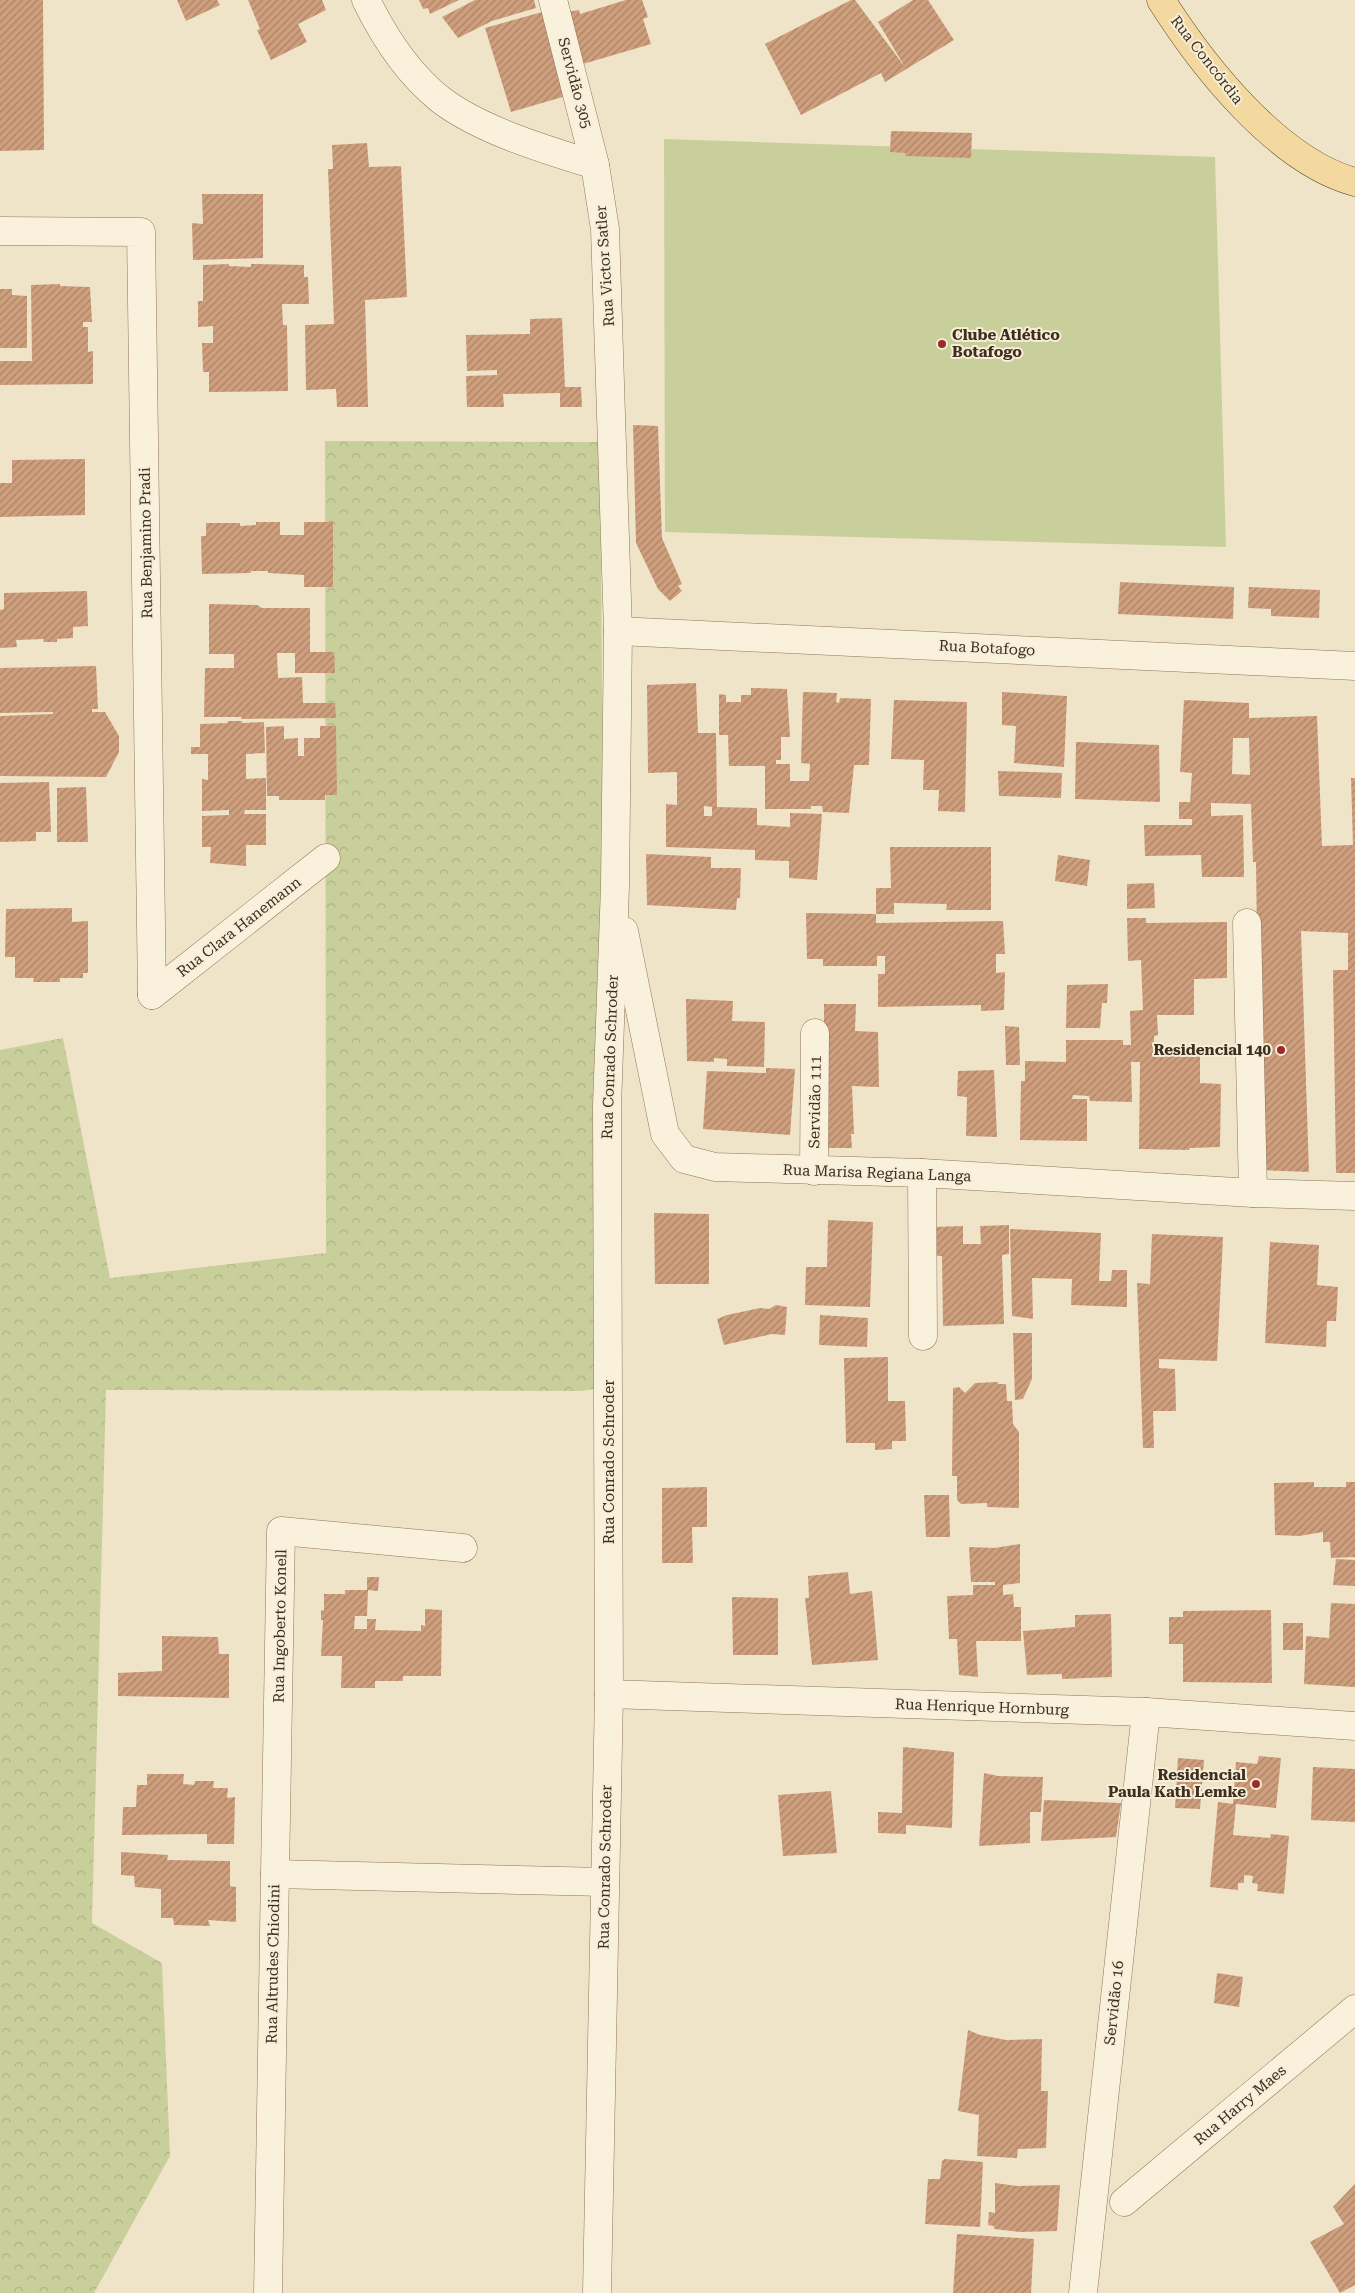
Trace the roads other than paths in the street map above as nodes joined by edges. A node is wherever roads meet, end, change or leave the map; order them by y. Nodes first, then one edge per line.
1 (366, 0) edge
2 (553, 0) edge
3 (1161, 0) edge
4 (595, 165) junction
5 (1355, 182) edge
6 (0, 231) edge
7 (618, 631) junction
8 (1355, 666) edge
9 (326, 858) dead end
10 (615, 886) junction
11 (1247, 923) dead end
12 (152, 995) joint
13 (816, 1033) dead end
14 (814, 1172) junction
15 (922, 1173) junction
16 (1253, 1193) junction
17 (1355, 1196) edge
18 (923, 1336) dead end
19 (463, 1548) dead end
20 (609, 1694) junction
21 (1146, 1712) junction
22 (1355, 1726) edge
23 (275, 1874) junction
24 (605, 1882) junction
25 (1355, 2009) edge
26 (1124, 2202) dead end
27 (268, 2293) edge
28 (597, 2293) edge
29 (1083, 2293) edge

1 - 4 street
2 - 4 street, Servidão 305
3 - 5 main road, Rua Concórdia
4 - 7 street, Rua Victor Satler
6 - 12 street, Rua Benjamino Pradi
7 - 8 street, Rua Botafogo
7 - 10 street, Rua Conrado Schroder
9 - 12 street, Rua Clara Hanemann
10 - 14 street, Rua Marisa Regiana Langa
10 - 20 street, Rua Conrado Schroder
11 - 16 street
13 - 14 street, Servidão 111
14 - 15 street, Rua Marisa Regiana Langa
15 - 16 street, Rua Marisa Regiana Langa
15 - 18 street
16 - 17 street, Rua Marisa Regiana Langa
19 - 23 street, Rua Ingoberto Konell
20 - 21 street, Rua Henrique Hornburg
20 - 24 street, Rua Conrado Schroder
21 - 22 street, Rua Henrique Hornburg
21 - 29 street, Servidão 16
23 - 24 street, Rua Altrudes Chiodini
23 - 27 street, Rua Altrudes Chiodini
24 - 28 street, Rua Conrado Schroder
25 - 26 street, Rua Harry Maes

